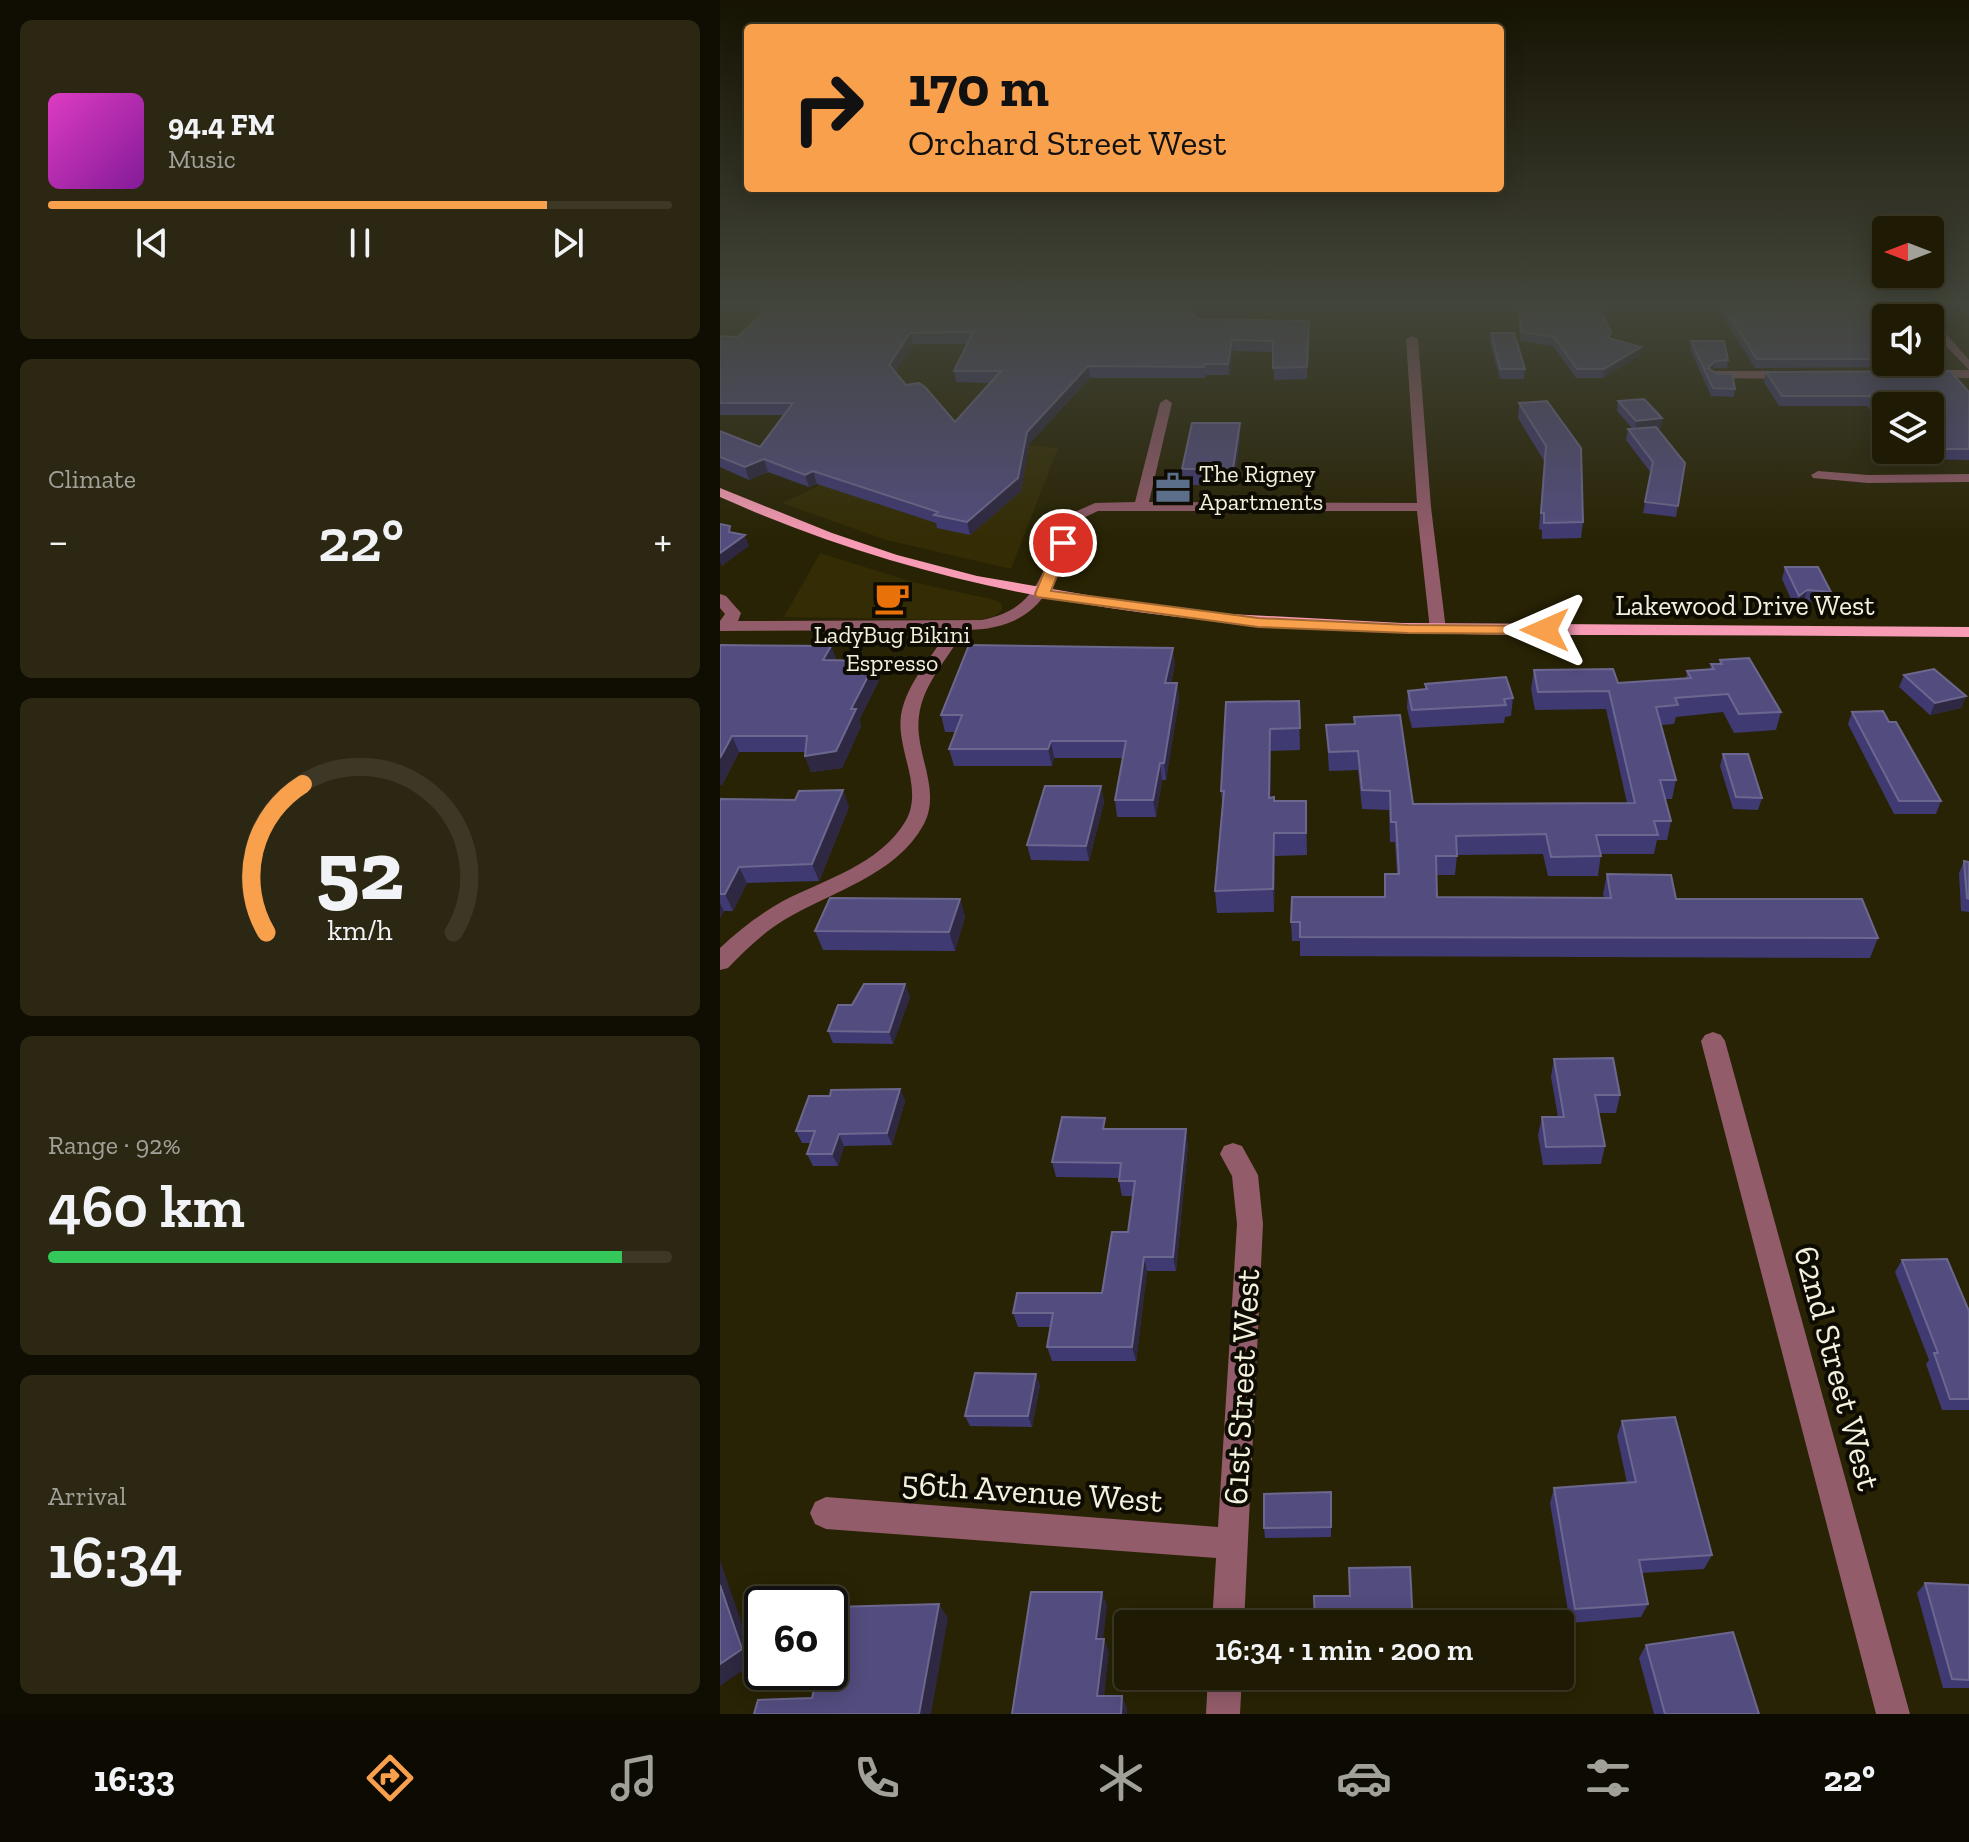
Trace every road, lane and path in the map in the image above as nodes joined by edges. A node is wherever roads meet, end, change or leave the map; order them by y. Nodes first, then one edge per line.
1 (1415, 382) edge
2 (1166, 403) dead end
3 (1818, 475) dead end
4 (1969, 478) edge
5 (720, 492) edge
6 (1141, 506) junction
7 (1424, 507) junction
8 (1042, 594) junction
9 (720, 599) edge
10 (959, 625) junction
11 (724, 626) edge
12 (1438, 630) junction
13 (1969, 632) edge
14 (720, 962) edge
15 (1713, 1041) dead end
16 (1233, 1154) dead end
17 (826, 1513) dead end
18 (1233, 1544) junction
19 (1229, 1610) edge
20 (1224, 1690) edge
21 (1223, 1714) edge
22 (1893, 1714) edge

1 - 7 street
2 - 6 street
3 - 4 street
5 - 8 main road, Lakewood Drive West
6 - 7 street
6 - 8 street
7 - 12 street
8 - 10 street
8 - 12 main road, Lakewood Drive West
9 - 11 street
10 - 11 street
10 - 14 street
12 - 13 main road, Lakewood Drive West
15 - 22 street, 62nd Street West
16 - 18 street, 61st Street West
17 - 18 street, 56th Avenue West
18 - 19 street, 61st Street West
20 - 21 street

